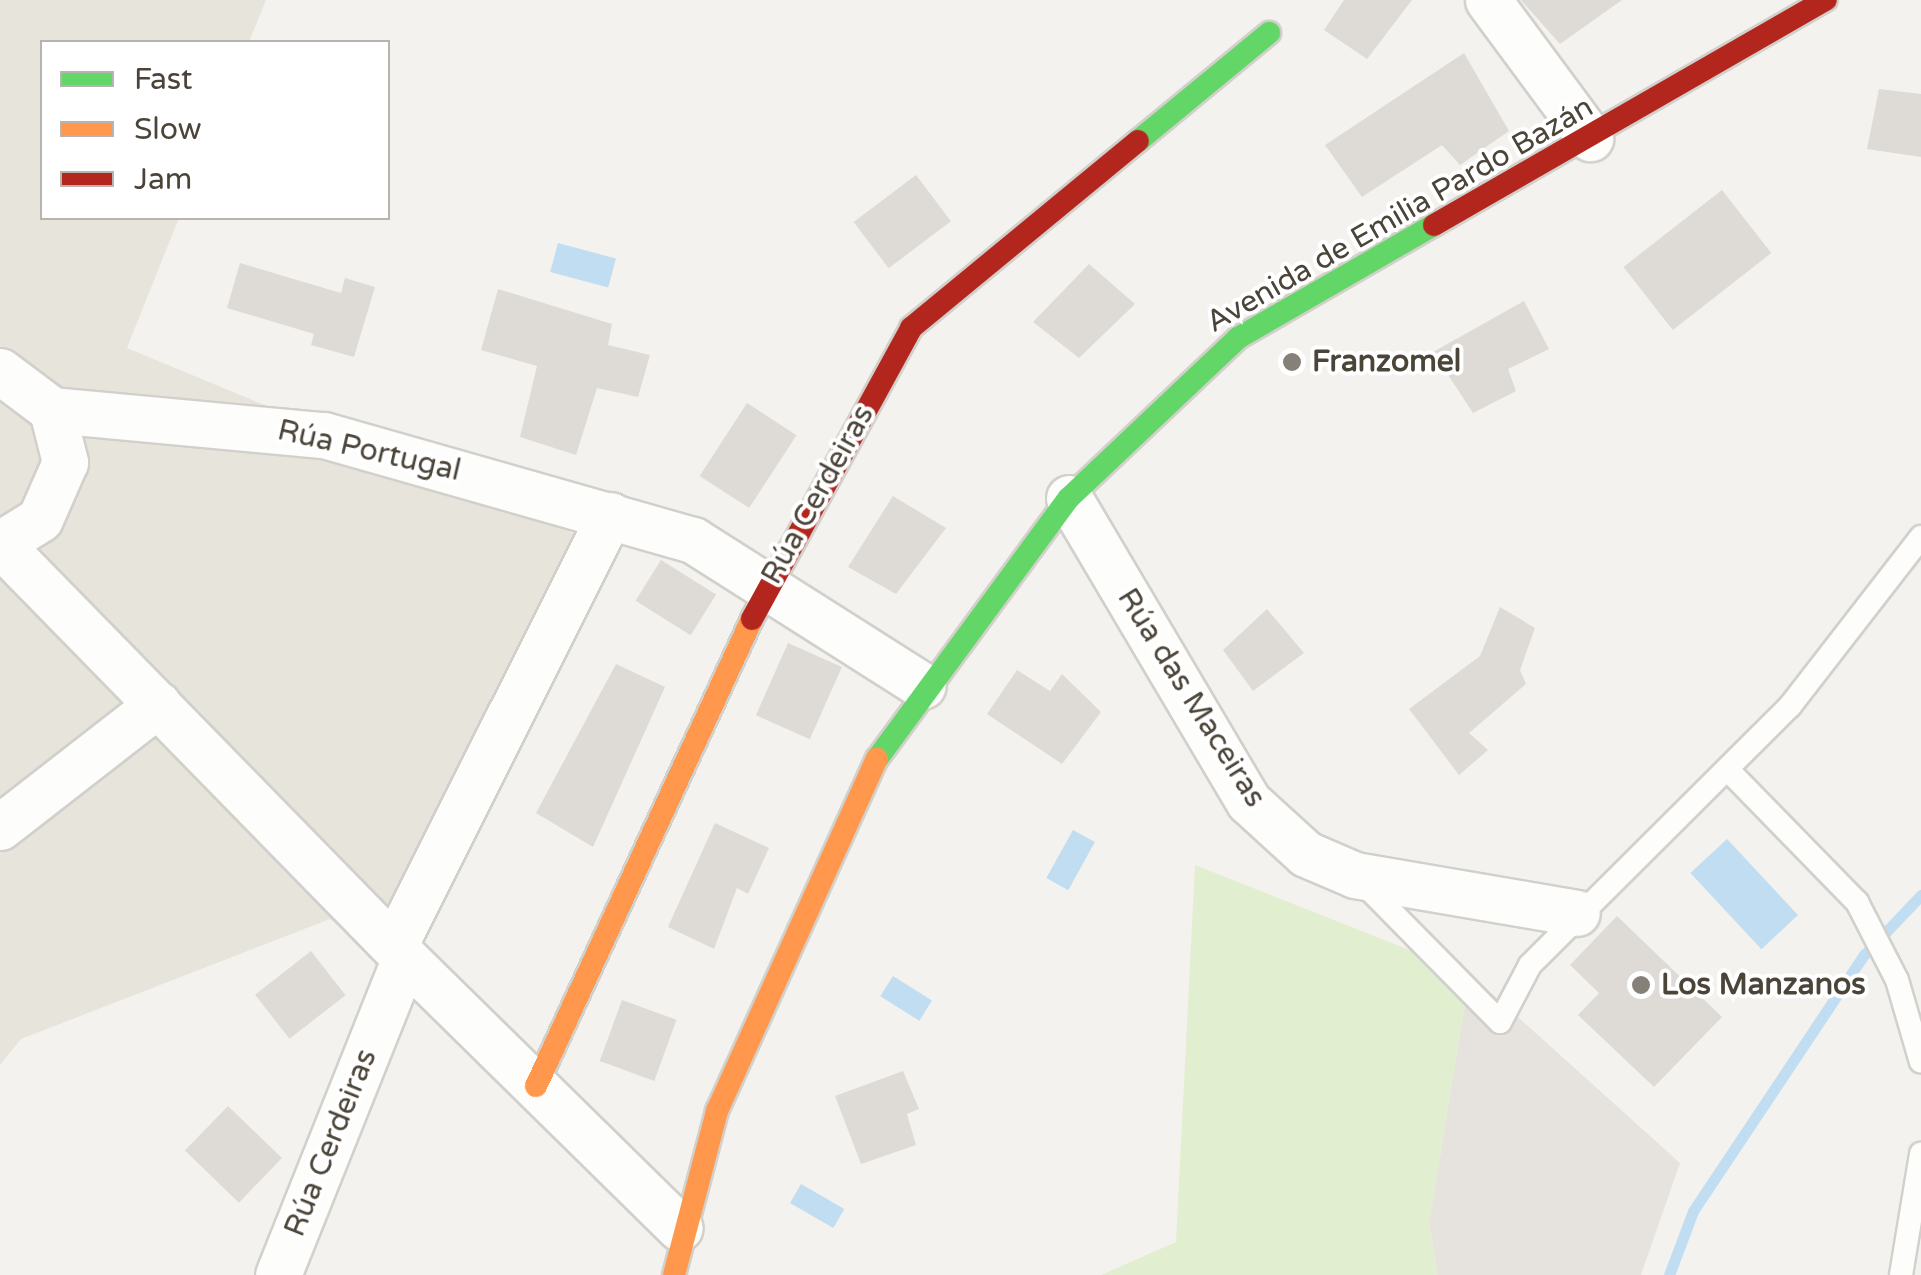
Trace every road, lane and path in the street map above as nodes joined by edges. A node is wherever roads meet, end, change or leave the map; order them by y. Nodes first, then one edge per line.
1 (1488, 0) edge
2 (1826, 0) edge
3 (1269, 33) dead end
4 (1590, 138) junction
5 (0, 371) edge
6 (52, 410) junction
7 (124, 422) junction
8 (65, 462) junction
9 (1069, 498) junction
10 (610, 515) junction
11 (40, 520) junction
12 (1921, 537) edge
13 (0, 544) edge
14 (770, 581) junction
15 (58, 594) junction
16 (922, 686) junction
17 (158, 704) junction
18 (1728, 770) junction
19 (0, 827) edge
20 (443, 852) junction
21 (1355, 875) junction
22 (349, 892) junction
23 (1577, 913) junction
24 (400, 952) junction
25 (1921, 1062) edge
26 (536, 1086) junction
27 (1921, 1154) edge
28 (680, 1228) junction
29 (278, 1275) edge
30 (674, 1275) edge
31 (1901, 1275) edge

1 - 4 street
2 - 4 street, Avenida de Emilia Pardo Bazán
3 - 14 street, Rúa Cerdeiras
4 - 9 street, Avenida de Emilia Pardo Bazán
5 - 6 street
6 - 7 street, Rúa Portugal
6 - 8 street
7 - 8 street, Rúa Portugal
7 - 10 street, Rúa Portugal
8 - 11 street
9 - 16 street, Avenida de Emilia Pardo Bazán
9 - 21 street, Rúa das Maceiras
10 - 14 street, Rúa Portugal
10 - 20 street
11 - 13 street
11 - 15 street
12 - 18 lane
13 - 15 street
14 - 16 street, Rúa Portugal
14 - 26 street, Rúa Cerdeiras
15 - 17 street
16 - 28 street, Avenida de Emilia Pardo Bazán
17 - 19 street
17 - 22 street
18 - 23 lane
18 - 25 lane
20 - 22 street
20 - 24 street
21 - 23 street, Rúa das Maceiras
21 - 23 lane
22 - 24 street
24 - 26 street
24 - 29 street, Rúa Cerdeiras
26 - 28 street
27 - 31 lane
28 - 30 street, Avenida de Emilia Pardo Bazán

